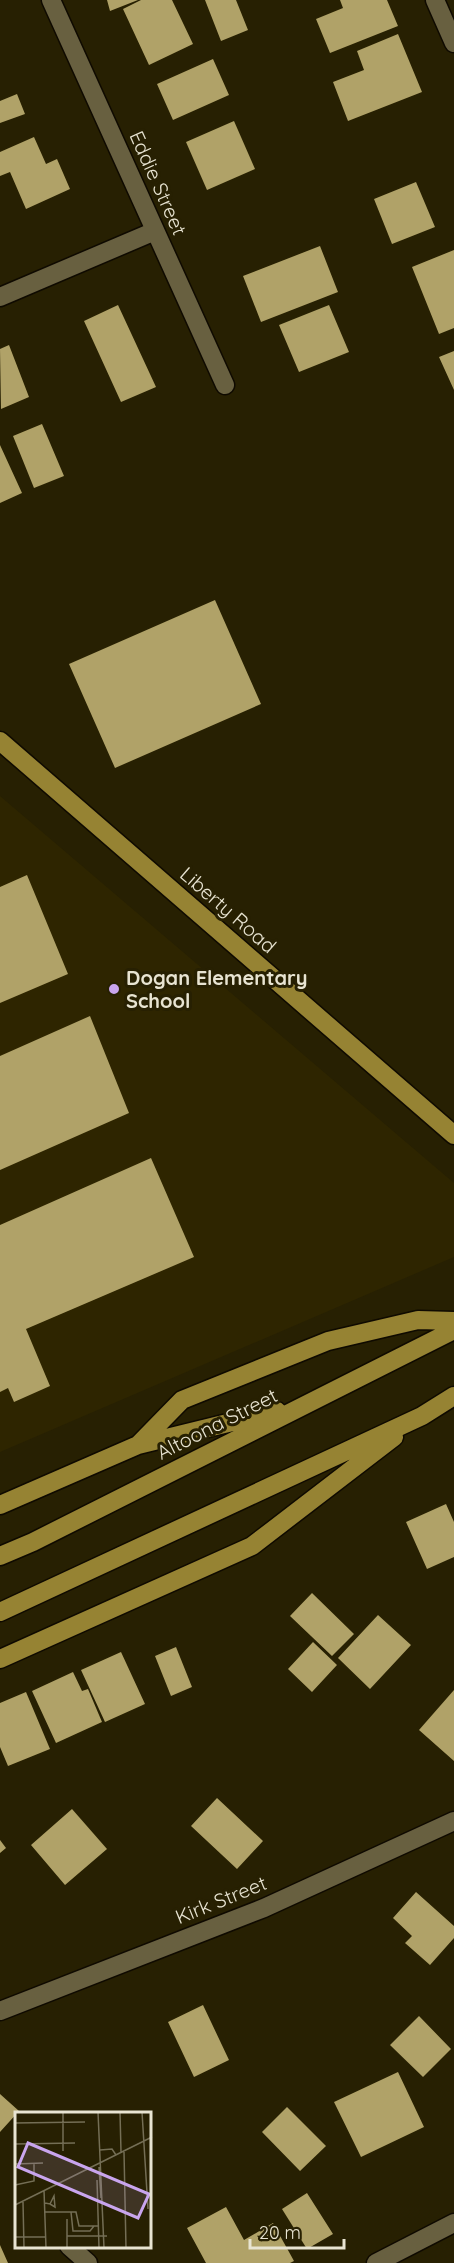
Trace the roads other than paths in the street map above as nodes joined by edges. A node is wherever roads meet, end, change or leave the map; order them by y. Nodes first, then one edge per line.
1 (51, 0) edge
2 (435, 0) edge
3 (454, 43) edge
4 (155, 231) junction
5 (0, 297) edge
6 (225, 385) dead end
7 (0, 741) edge
8 (454, 1136) edge
9 (454, 1321) edge
10 (454, 1330) edge
11 (454, 1396) edge
12 (308, 1403) junction
13 (422, 1416) junction
14 (138, 1444) junction
15 (0, 1505) edge
16 (0, 1556) edge
17 (0, 1612) edge
18 (0, 1659) edge
19 (454, 1821) edge
20 (0, 2011) edge
21 (454, 2223) edge
22 (70, 2248) edge
23 (88, 2263) edge
24 (376, 2263) edge

1 - 4 street, Eddie Street
2 - 3 street
4 - 5 street
4 - 6 street, Eddie Street
7 - 8 main road, Liberty Road
9 - 14 main road
10 - 12 main road, Altoona Street
11 - 13 main road
12 - 14 main road
12 - 16 main road, Altoona Street
13 - 17 main road
13 - 18 main road
14 - 15 main road
19 - 20 street, Kirk Street
21 - 24 street
22 - 23 street

